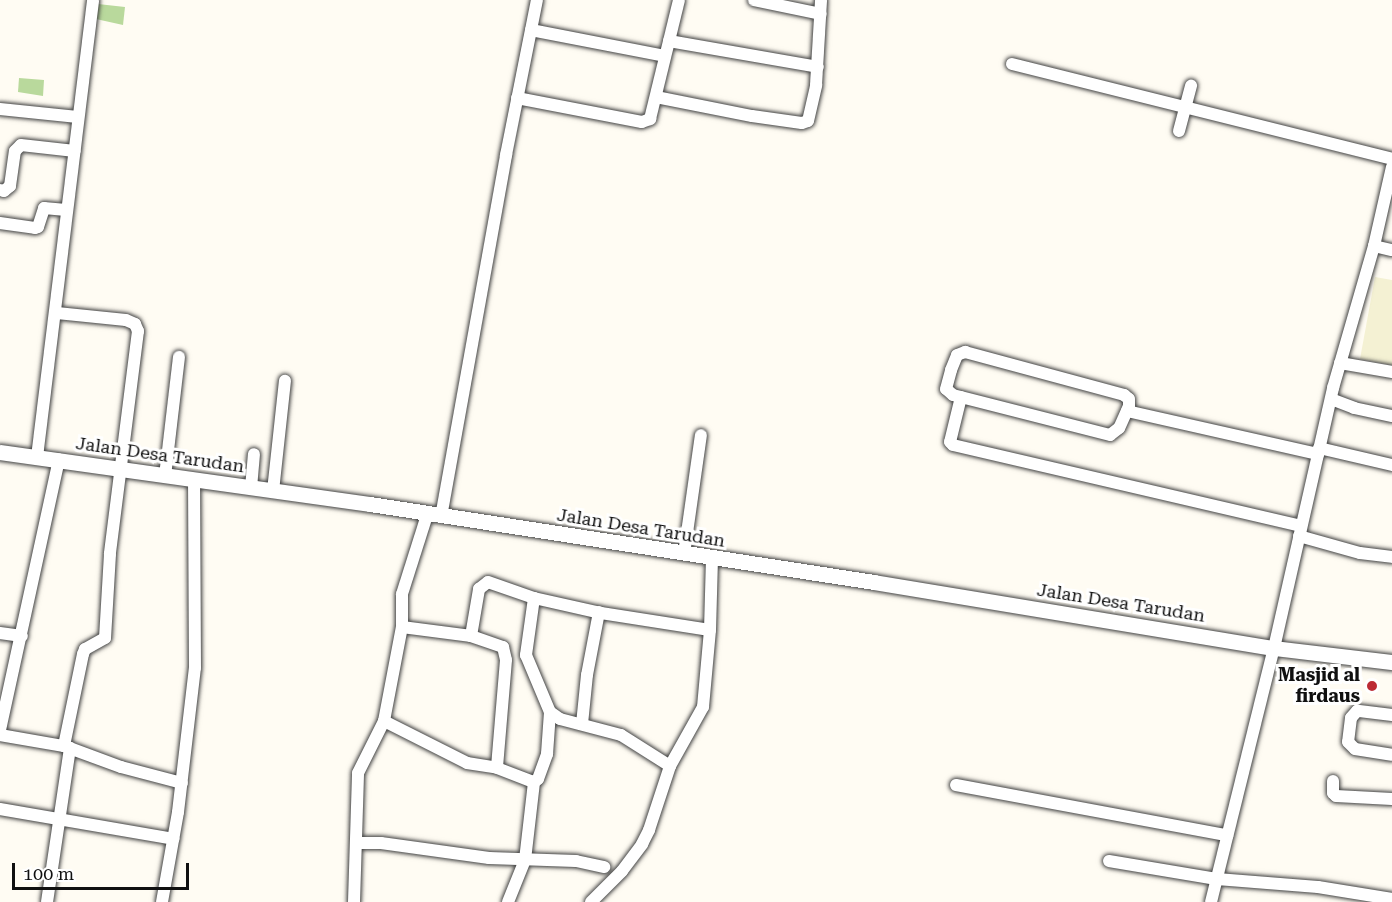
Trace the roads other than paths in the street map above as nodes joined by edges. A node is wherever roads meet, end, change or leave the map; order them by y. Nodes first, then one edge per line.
1 (93, 0) edge
2 (537, 0) edge
3 (679, 0) edge
4 (754, 0) edge
5 (821, 0) edge
6 (821, 14) junction
7 (531, 30) junction
8 (669, 41) junction
9 (665, 56) junction
10 (1012, 64) dead end
11 (818, 67) junction
12 (1191, 86) dead end
13 (656, 97) junction
14 (517, 98) junction
15 (1185, 107) junction
16 (0, 108) edge
17 (78, 117) junction
18 (1179, 131) dead end
19 (75, 151) junction
20 (1392, 159) edge
21 (1392, 168) edge
22 (0, 190) edge
23 (66, 210) junction
24 (0, 223) edge
25 (1374, 246) junction
26 (1392, 250) edge
27 (57, 313) junction
28 (179, 357) dead end
29 (1340, 363) junction
30 (1392, 372) edge
31 (285, 381) dead end
32 (961, 397) junction
33 (1331, 399) junction
34 (1127, 411) junction
35 (1392, 416) edge
36 (701, 435) dead end
37 (1319, 451) junction
38 (0, 452) edge
39 (254, 454) dead end
40 (37, 457) junction
41 (58, 459) junction
42 (1392, 465) edge
43 (119, 470) junction
44 (165, 476) junction
45 (194, 481) junction
46 (251, 488) junction
47 (273, 491) junction
48 (434, 516) junction
49 (1300, 531) junction
50 (684, 554) junction
51 (1392, 557) edge
52 (712, 558) junction
53 (534, 598) junction
54 (599, 612) junction
55 (402, 627) junction
56 (705, 629) junction
57 (0, 633) edge
58 (22, 636) junction
59 (471, 636) junction
60 (1274, 648) junction
61 (1392, 662) edge
62 (550, 712) junction
63 (1392, 715) edge
64 (384, 720) junction
65 (582, 724) junction
66 (0, 733) edge
67 (67, 747) junction
68 (1392, 755) edge
69 (670, 766) junction
70 (497, 768) junction
71 (1333, 781) dead end
72 (534, 782) junction
73 (182, 783) junction
74 (956, 785) dead end
75 (1392, 799) edge
76 (0, 809) edge
77 (59, 819) junction
78 (1227, 835) junction
79 (173, 839) junction
80 (357, 843) junction
81 (525, 860) junction
82 (1109, 861) dead end
83 (604, 867) dead end
84 (1217, 879) junction
85 (1392, 899) edge
86 (47, 902) edge
87 (162, 902) edge
88 (354, 902) edge
89 (508, 902) edge
90 (591, 902) edge
91 (1211, 902) edge

1 - 17 street
2 - 7 street
3 - 8 street
4 - 6 street
5 - 6 street
6 - 11 street
7 - 9 street
7 - 14 street
8 - 9 street
8 - 11 street
9 - 13 street
10 - 15 street
11 - 13 street
12 - 15 street
13 - 14 street
14 - 48 street
15 - 18 street
15 - 20 street
16 - 17 street
17 - 19 street
19 - 22 street
19 - 23 street
21 - 25 street
23 - 24 street
23 - 27 street
25 - 26 street
25 - 29 street
27 - 40 street
27 - 43 street
28 - 44 street
29 - 30 street
29 - 33 street
31 - 47 street
32 - 34 street
32 - 34 street
32 - 49 street
33 - 35 street
33 - 37 street
34 - 37 street
36 - 50 street
37 - 42 street
37 - 49 street
38 - 40 street, Jalan Desa Tarudan
39 - 46 street
40 - 41 street, Jalan Desa Tarudan
41 - 43 street, Jalan Desa Tarudan
41 - 58 street
43 - 44 street, Jalan Desa Tarudan
43 - 67 street
44 - 45 street, Jalan Desa Tarudan
45 - 46 street, Jalan Desa Tarudan
45 - 73 street
46 - 47 street, Jalan Desa Tarudan
47 - 48 street, Jalan Desa Tarudan
48 - 50 street, Jalan Desa Tarudan
48 - 55 street
49 - 51 street
49 - 60 street
50 - 52 street, Jalan Desa Tarudan
52 - 56 street
52 - 60 street, Jalan Desa Tarudan
53 - 54 street
53 - 59 street
53 - 62 street
54 - 56 street
54 - 65 street
55 - 59 street
55 - 64 street
56 - 69 street
57 - 58 street
58 - 66 street
59 - 70 street
60 - 61 street, Jalan Desa Tarudan
60 - 78 street
62 - 65 street
62 - 72 street
63 - 68 street
64 - 70 street
64 - 80 street
65 - 69 street
66 - 67 street
67 - 73 street
67 - 77 street
69 - 90 street
70 - 72 street
71 - 75 street
72 - 81 street
73 - 79 street
74 - 78 street
76 - 77 street
77 - 79 street
77 - 86 street
78 - 84 street
79 - 87 street
80 - 81 street
80 - 88 street
81 - 83 street
81 - 89 street
82 - 84 street
84 - 85 street
84 - 91 street

